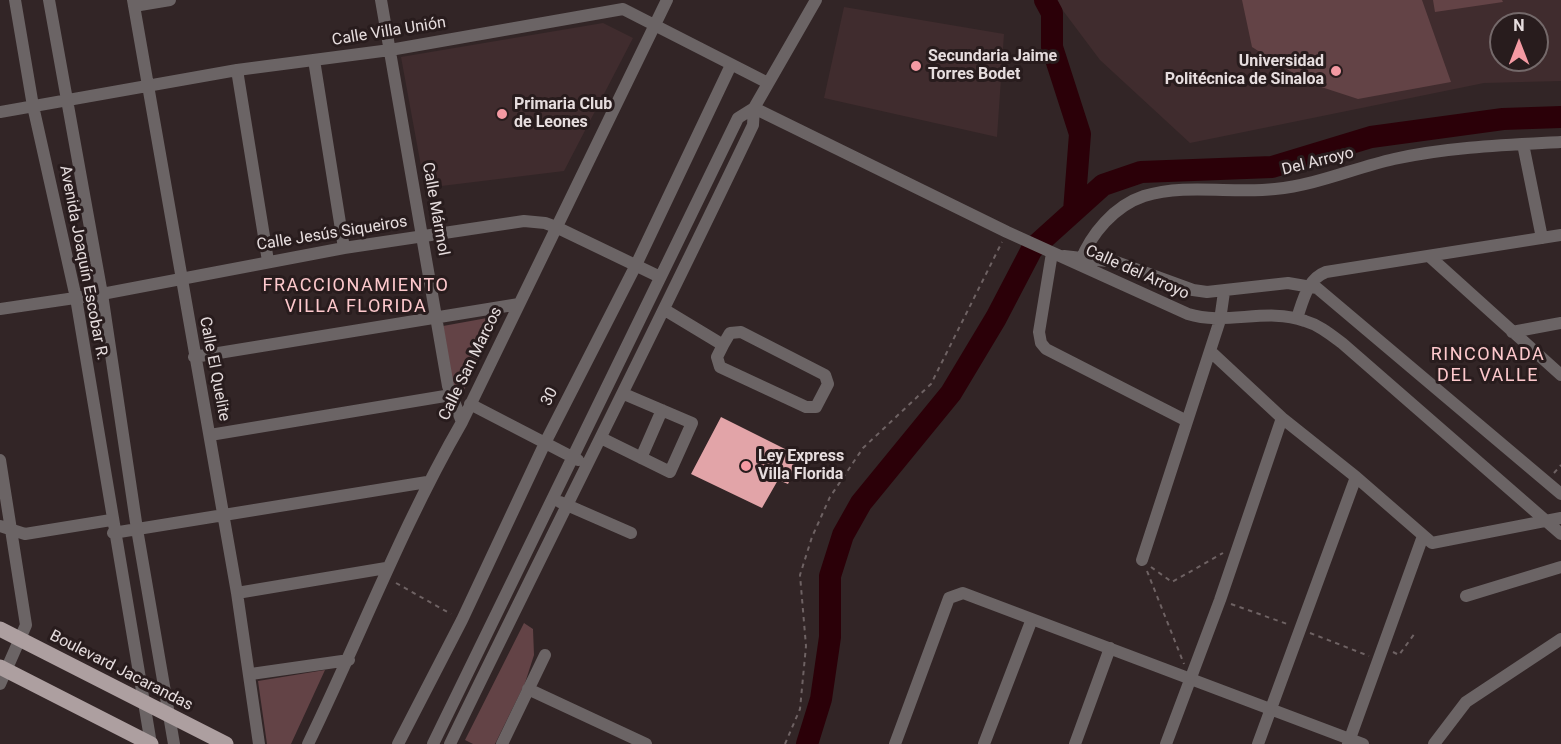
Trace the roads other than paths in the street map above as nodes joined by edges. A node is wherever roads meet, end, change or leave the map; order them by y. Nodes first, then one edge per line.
1 (15, 0) edge
2 (49, 0) edge
3 (170, 0) edge
4 (381, 0) edge
5 (667, 0) edge
6 (816, 0) edge
7 (134, 3) edge
8 (622, 5) edge
9 (654, 27) junction
10 (390, 50) junction
11 (314, 60) junction
12 (731, 65) junction
13 (237, 69) junction
14 (768, 83) junction
15 (148, 85) junction
16 (65, 99) junction
17 (33, 106) junction
18 (754, 108) junction
19 (0, 112) edge
20 (1561, 142) edge
21 (1523, 144) junction
22 (556, 226) junction
23 (1561, 235) edge
24 (424, 236) junction
25 (1542, 238) junction
26 (344, 248) junction
27 (1053, 253) junction
28 (1429, 256) junction
29 (268, 261) junction
30 (1080, 261) junction
31 (636, 265) junction
32 (660, 277) junction
33 (180, 278) junction
34 (1309, 285) junction
35 (1224, 292) junction
36 (102, 294) junction
37 (76, 298) junction
38 (519, 304) junction
39 (0, 309) edge
40 (665, 310) junction
41 (437, 318) junction
42 (1297, 318) junction
43 (1220, 320) junction
44 (1561, 324) edge
45 (1512, 332) junction
46 (723, 345) junction
47 (1209, 351) junction
48 (194, 357) junction
49 (1561, 375) edge
50 (624, 394) junction
51 (451, 395) junction
52 (470, 404) junction
53 (662, 410) junction
54 (1282, 418) junction
55 (1187, 421) junction
56 (462, 422) junction
57 (210, 435) junction
58 (601, 438) junction
59 (545, 442) junction
60 (572, 457) junction
61 (641, 458) junction
62 (0, 460) edge
63 (588, 464) junction
64 (1356, 477) junction
65 (427, 482) junction
66 (1561, 494) edge
67 (553, 498) junction
68 (566, 504) junction
69 (222, 514) junction
70 (1561, 518) edge
71 (111, 520) junction
72 (1548, 521) junction
73 (0, 526) edge
74 (137, 529) junction
75 (12, 532) junction
76 (113, 533) junction
77 (631, 533) dead end
78 (1561, 534) edge
79 (1423, 536) junction
80 (1142, 560) road end
81 (1561, 567) edge
82 (384, 572) junction
83 (237, 593) junction
84 (1466, 596) dead end
85 (1032, 619) junction
86 (0, 629) edge
87 (20, 639) junction
88 (1561, 639) edge
89 (1110, 648) junction
90 (545, 655) dead end
91 (349, 660) junction
92 (2, 674) edge
93 (251, 674) junction
94 (1190, 679) junction
95 (528, 689) junction
96 (145, 704) junction
97 (1271, 709) junction
98 (170, 717) junction
99 (1349, 742) edge
100 (151, 744) edge
101 (174, 744) edge
102 (226, 744) edge
103 (259, 744) edge
104 (308, 744) edge
105 (398, 744) edge
106 (433, 744) edge
107 (450, 744) edge
108 (502, 744) edge
109 (646, 744) edge
110 (895, 744) edge
111 (984, 744) edge
112 (1075, 744) edge
113 (1166, 744) edge
114 (1258, 744) edge
115 (1363, 744) edge
116 (1434, 744) edge

1 - 17 street, Avenida Joaquín Escobar R.
2 - 16 street, Avenida Joaquín Escobar R.
3 - 7 street
4 - 10 street, Calle Mármol
5 - 9 street, Calle San Marcos
6 - 14 street
7 - 15 street, Calle El Quelite
8 - 9 street, Calle Villa Unión
8 - 10 street, Calle Villa Unión
9 - 12 street, Calle Villa Unión
9 - 22 street, Calle San Marcos
10 - 11 street, Calle Villa Unión
10 - 24 street, Calle Mármol
11 - 13 street, Calle Villa Unión
11 - 26 street
12 - 14 street, Calle Villa Unión
12 - 31 street, 30
13 - 15 street, Calle Villa Unión
13 - 29 street
14 - 18 street
15 - 16 street, Calle Villa Unión
15 - 33 street, Calle El Quelite
16 - 17 street, Calle Villa Unión
16 - 36 street, Avenida Joaquín Escobar R.
17 - 19 street, Calle Villa Unión
17 - 37 street, Avenida Joaquín Escobar R.
18 - 27 street, Calle del Arroyo
18 - 32 street
18 - 40 street
20 - 21 street, Del Arroyo
21 - 25 street
21 - 30 street, Del Arroyo
22 - 24 street, Calle Jesús Siqueiros
22 - 31 street, Calle Jesús Siqueiros
22 - 38 street, Calle San Marcos
23 - 25 street
24 - 26 street, Calle Jesús Siqueiros
24 - 41 street, Calle Mármol
25 - 28 street
26 - 29 street, Calle Jesús Siqueiros
27 - 30 street, Calle del Arroyo
27 - 55 street
28 - 34 street
28 - 45 street
29 - 33 street, Calle Jesús Siqueiros
30 - 35 street, Calle del Arroyo
30 - 43 street, Calle del Arroyo
31 - 32 street, Calle Jesús Siqueiros
31 - 59 street, 30
32 - 60 street
33 - 36 street, Calle Jesús Siqueiros
33 - 48 street, Calle El Quelite
34 - 35 street, Calle del Arroyo
34 - 42 street
34 - 66 street
35 - 43 street
36 - 37 street, Calle Jesús Siqueiros
36 - 74 street, Avenida Joaquín Escobar R.
37 - 39 street, Calle Jesús Siqueiros
37 - 71 street, Avenida Joaquín Escobar R.
38 - 41 street
38 - 52 street, Calle San Marcos
40 - 46 street
40 - 50 street
41 - 48 street
41 - 51 street, Calle Mármol
42 - 43 street, Calle del Arroyo
42 - 72 street, Calle del Arroyo
43 - 47 street
44 - 45 street
45 - 49 street
46 - 46 street
47 - 54 street
47 - 55 street
48 - 57 street, Calle El Quelite
50 - 53 street
50 - 58 street
51 - 56 street, Calle Mármol
51 - 57 street
52 - 56 street, Calle San Marcos
52 - 59 street
53 - 61 street
53 - 61 street
54 - 64 street
54 - 94 street
55 - 80 street
56 - 65 street, Calle San Marcos
57 - 69 street, Calle El Quelite
58 - 61 street
58 - 63 street
59 - 60 street
59 - 105 street, 30
60 - 63 street
60 - 67 street
62 - 75 street
63 - 68 street
64 - 79 street
64 - 97 street
65 - 69 street
65 - 82 street, Calle San Marcos
67 - 68 street
67 - 106 street
68 - 77 street
68 - 107 street
69 - 74 street
69 - 83 street, Calle El Quelite
70 - 72 street
71 - 75 street
71 - 76 street, Avenida Joaquín Escobar R.
72 - 78 street, Calle del Arroyo
72 - 79 street
73 - 75 street
74 - 76 street
74 - 98 street, Avenida Joaquín Escobar R.
75 - 87 street
76 - 96 street, Avenida Joaquín Escobar R.
79 - 99 street
81 - 84 street
82 - 83 street
82 - 91 street, Calle San Marcos
83 - 93 street, Calle El Quelite
85 - 89 street
85 - 110 street
85 - 111 street
86 - 87 main road, Boulevard Jacarandas
87 - 92 street
87 - 96 main road, Boulevard Jacarandas
88 - 116 street
89 - 94 street
89 - 112 street
90 - 95 street
91 - 93 street
91 - 104 street, Calle San Marcos
92 - 100 main road
93 - 103 street, Calle El Quelite
94 - 97 street
94 - 113 street
95 - 108 street
95 - 109 street
96 - 98 main road, Boulevard Jacarandas
96 - 100 street, Avenida Joaquín Escobar R.
97 - 99 street
97 - 114 street
98 - 101 street, Avenida Joaquín Escobar R.
98 - 102 main road, Boulevard Jacarandas
99 - 115 street

